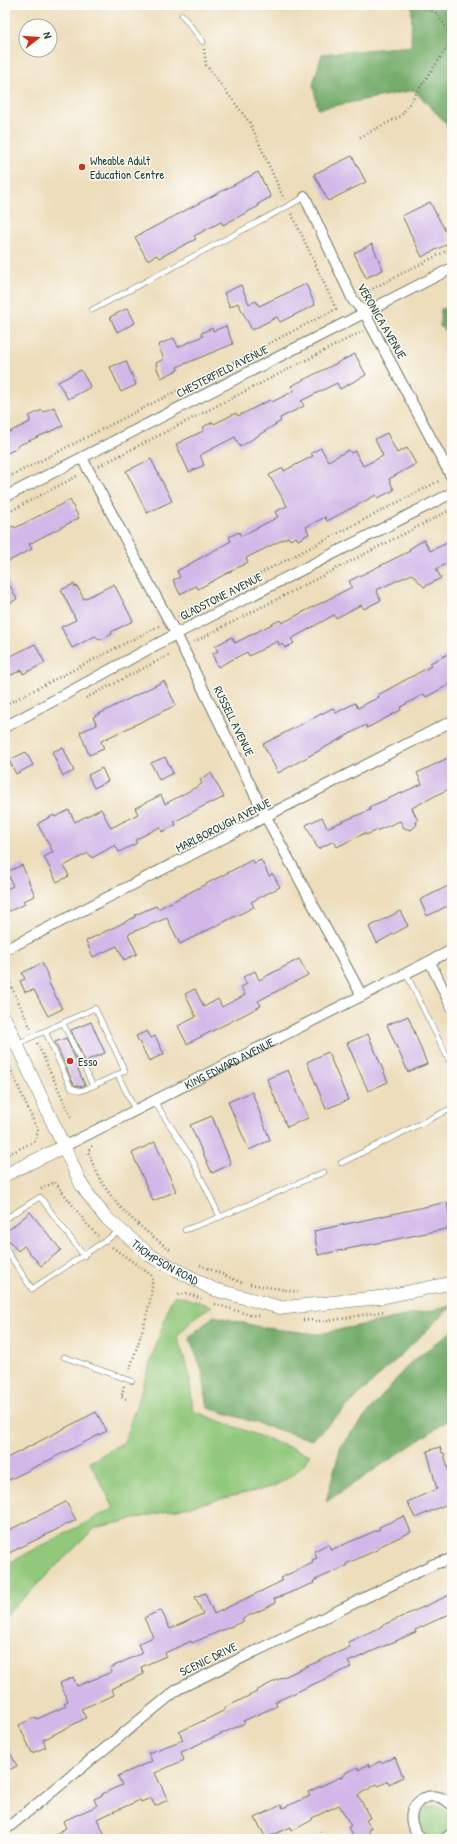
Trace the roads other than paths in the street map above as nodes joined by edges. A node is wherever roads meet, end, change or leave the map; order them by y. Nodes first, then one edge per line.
1 (182, 15) dead end
2 (203, 42) road end
3 (305, 197) joint
4 (452, 268) edge
5 (92, 310) dead end
6 (364, 312) junction
7 (82, 458) junction
8 (452, 478) edge
9 (452, 493) edge
10 (5, 497) edge
11 (176, 634) junction
12 (452, 721) edge
13 (5, 727) edge
14 (266, 817) junction
15 (5, 950) edge
16 (452, 950) edge
17 (430, 962) junction
18 (406, 973) junction
19 (362, 996) junction
20 (452, 1008) edge
21 (5, 1019) edge
22 (63, 1022) junction
23 (45, 1031) junction
24 (16, 1044) junction
25 (73, 1056) dead end
26 (79, 1056) junction
27 (452, 1068) edge
28 (80, 1074) dead end
29 (88, 1075) junction
30 (118, 1075) junction
31 (93, 1086) junction
32 (154, 1101) junction
33 (136, 1110) junction
34 (451, 1110) edge
35 (63, 1147) junction
36 (341, 1163) dead end
37 (324, 1172) dead end
38 (5, 1175) edge
39 (220, 1217) junction
40 (5, 1219) edge
41 (120, 1230) junction
42 (185, 1230) dead end
43 (5, 1248) edge
44 (84, 1256) junction
45 (452, 1283) edge
46 (64, 1357) dead end
47 (129, 1381) road end
48 (452, 1559) edge
49 (451, 1800) edge
50 (5, 1830) edge
51 (452, 1833) edge
52 (422, 1839) edge
53 (445, 1839) edge

1 - 2 lane
3 - 5 lane
3 - 6 street, VERONICA AVENUE
4 - 6 street, CHESTERFIELD AVENUE
6 - 7 street, CHESTERFIELD AVENUE
6 - 8 street, VERONICA AVENUE
7 - 10 street, CHESTERFIELD AVENUE
7 - 11 street, RUSSELL AVENUE
9 - 11 street, GLADSTONE AVENUE
11 - 13 street, GLADSTONE AVENUE
11 - 14 street, RUSSELL AVENUE
12 - 14 street, MARLBOROUGH AVENUE
14 - 15 street, MARLBOROUGH AVENUE
14 - 19 street, RUSSELL AVENUE
16 - 17 street, KING EDWARD AVENUE
17 - 18 street, KING EDWARD AVENUE
17 - 20 street
18 - 19 street, KING EDWARD AVENUE
18 - 27 lane
19 - 32 street, KING EDWARD AVENUE
21 - 24 street, THOMPSON ROAD
22 - 23 lane
22 - 26 lane
22 - 30 lane
23 - 24 lane
23 - 31 lane
24 - 35 street, THOMPSON ROAD
25 - 26 lane
26 - 29 lane
28 - 29 lane
29 - 31 lane
30 - 31 lane
30 - 33 lane
32 - 33 street, KING EDWARD AVENUE
32 - 39 lane
33 - 35 street, KING EDWARD AVENUE
34 - 36 lane
35 - 38 street, KING EDWARD AVENUE
35 - 41 street, THOMPSON ROAD
37 - 39 lane
39 - 42 lane
40 - 44 lane
41 - 44 lane
41 - 45 street, THOMPSON ROAD
43 - 44 lane
46 - 47 lane
48 - 50 street, SCENIC DRIVE
49 - 52 street
51 - 53 street

